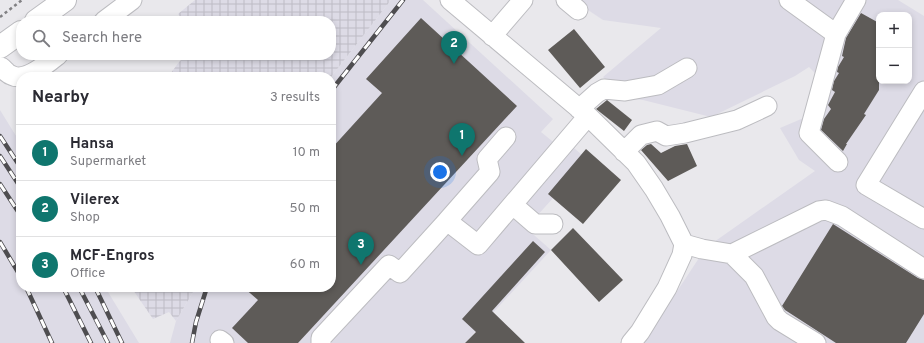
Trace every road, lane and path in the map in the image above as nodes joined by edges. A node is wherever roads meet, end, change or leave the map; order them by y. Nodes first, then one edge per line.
1 (22, 0) edge
2 (65, 0) edge
3 (132, 0) edge
4 (450, 0) edge
5 (523, 0) edge
6 (789, 0) edge
7 (856, 0) edge
8 (43, 16) edge
9 (111, 16) edge
10 (0, 17) edge
11 (836, 34) junction
12 (492, 36) junction
13 (16, 38) edge
14 (1, 57) edge
15 (51, 60) edge
16 (687, 68) dead end
17 (33, 72) edge
18 (16, 77) edge
19 (924, 91) edge
20 (766, 106) dead end
21 (584, 113) junction
22 (506, 137) dead end
23 (624, 152) junction
24 (838, 162) dead end
25 (513, 205) junction
26 (924, 219) edge
27 (447, 221) junction
28 (553, 224) dead end
29 (684, 244) junction
30 (732, 254) junction
31 (924, 269) edge
32 (321, 343) edge
33 (631, 343) edge
34 (816, 343) edge

1 - 10 path
2 - 8 main road
3 - 9 lane
4 - 12 lane
5 - 12 lane
6 - 11 lane
7 - 11 lane
11 - 24 lane
12 - 21 lane
13 - 14 main road
14 - 18 lane
15 - 17 lane
16 - 21 lane
19 - 26 lane
20 - 23 lane
21 - 23 lane
21 - 25 lane
22 - 27 lane
23 - 29 lane
25 - 27 lane
25 - 28 lane
27 - 32 lane
29 - 30 lane
29 - 33 lane
30 - 31 lane
30 - 34 lane

